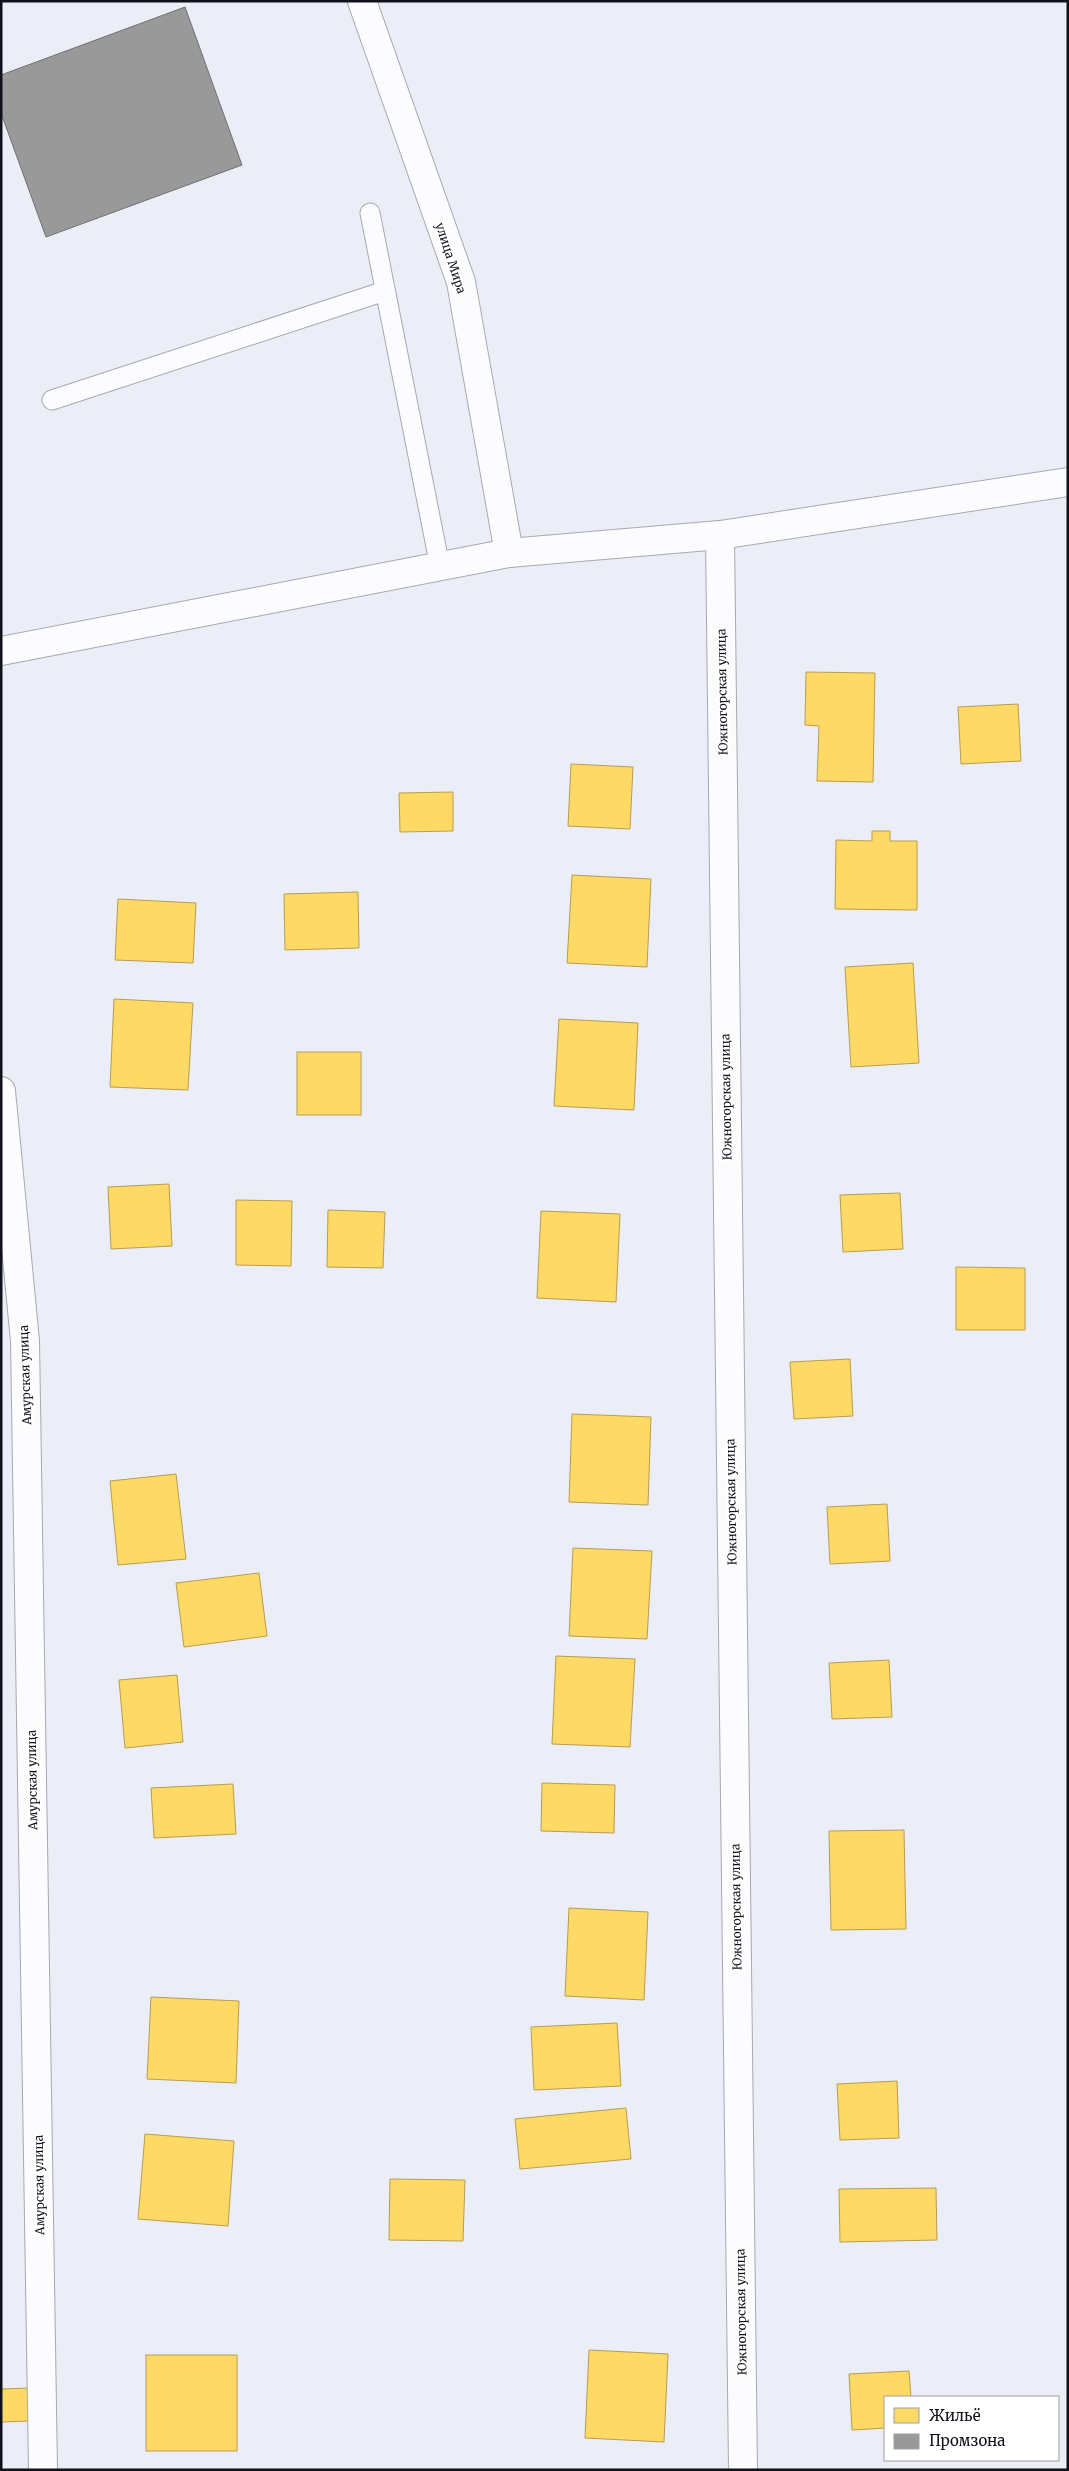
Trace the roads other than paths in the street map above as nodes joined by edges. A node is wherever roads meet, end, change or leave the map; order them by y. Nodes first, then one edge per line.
1 (362, 1) edge
2 (370, 214) dead end
3 (385, 291) junction
4 (52, 400) dead end
5 (1068, 482) edge
6 (720, 535) junction
7 (509, 553) junction
8 (440, 566) junction
9 (1, 651) edge
10 (1, 1091) edge
11 (43, 2470) edge
12 (743, 2470) edge

1 - 7 street, улица Мира
2 - 3 lane
3 - 4 lane
3 - 8 lane
5 - 6 street
6 - 7 street
6 - 12 street, Южногорская улица
7 - 8 street
8 - 9 street
10 - 11 street, Амурская улица

